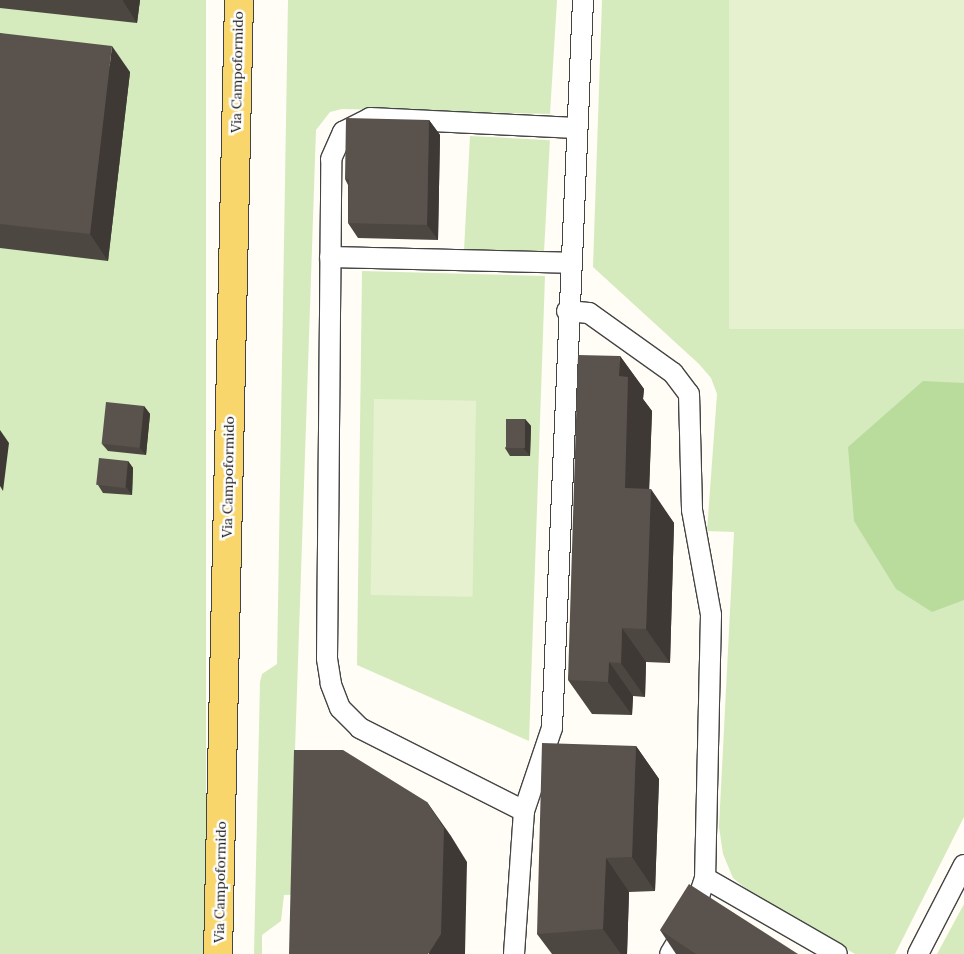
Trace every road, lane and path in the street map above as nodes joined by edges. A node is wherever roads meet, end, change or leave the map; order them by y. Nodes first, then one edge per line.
1 (239, 0) edge
2 (583, 0) edge
3 (576, 128) junction
4 (330, 257) junction
5 (570, 263) junction
6 (568, 310) junction
7 (524, 811) junction
8 (964, 865) edge
9 (705, 878) junction
10 (218, 954) edge
11 (514, 954) edge
12 (670, 954) edge
13 (836, 954) edge
14 (918, 954) edge

1 - 10 main road, Via Campoformido
2 - 3 lane
3 - 4 lane
3 - 5 lane
4 - 5 lane
4 - 7 lane
5 - 6 lane
6 - 7 lane
6 - 9 lane
7 - 11 lane
8 - 14 lane
9 - 12 lane
9 - 13 lane

